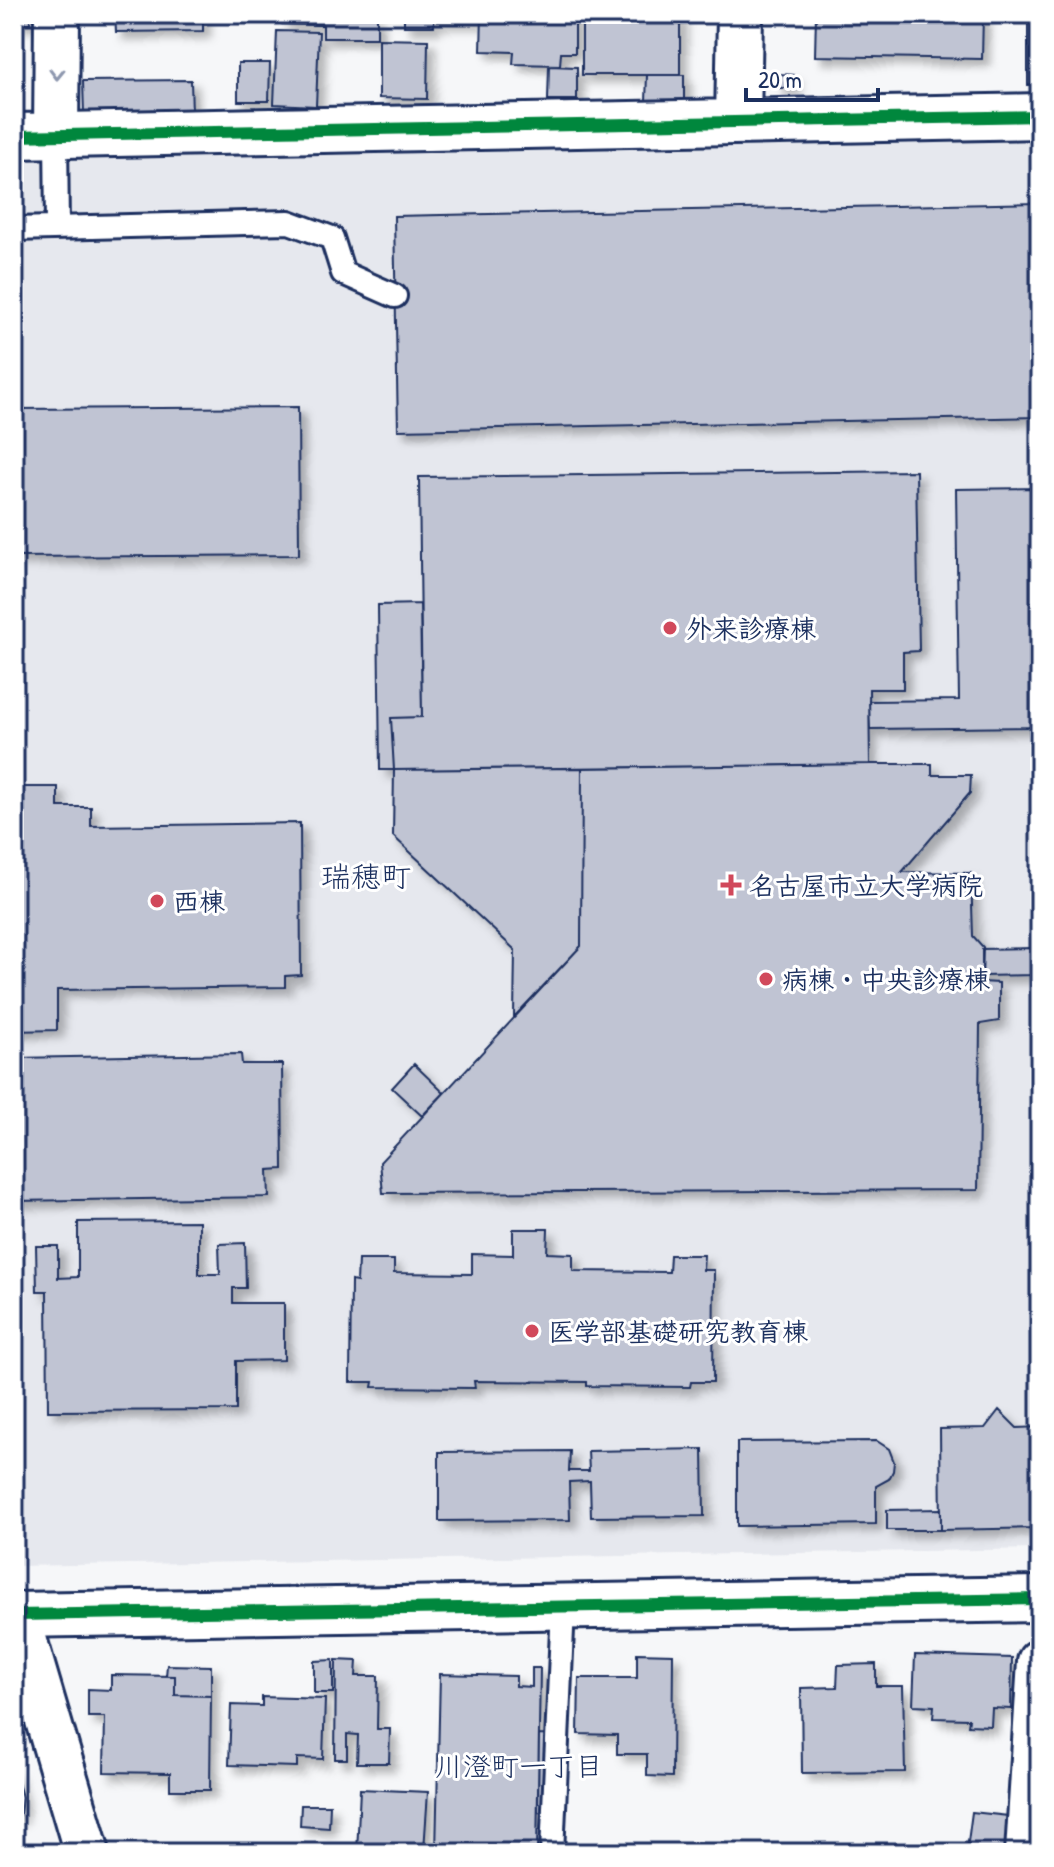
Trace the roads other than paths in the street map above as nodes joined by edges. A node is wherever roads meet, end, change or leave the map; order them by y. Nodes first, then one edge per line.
1 (57, 14) edge
2 (740, 14) edge
3 (1040, 116) edge
4 (738, 122) junction
5 (35, 135) edge
6 (57, 228) junction
7 (14, 229) edge
8 (395, 296) dead end
9 (1040, 1599) edge
10 (563, 1607) junction
11 (16, 1615) edge
12 (1040, 1662) edge
13 (87, 1853) edge
14 (552, 1853) edge
15 (1028, 1853) edge

1 -> 5 street
2 - 4 street
3 - 4 street
4 - 5 street
5 - 6 lane
6 - 7 lane
6 - 8 lane
9 - 10 street
10 - 11 street
10 - 14 lane
11 - 13 street
12 - 15 street

